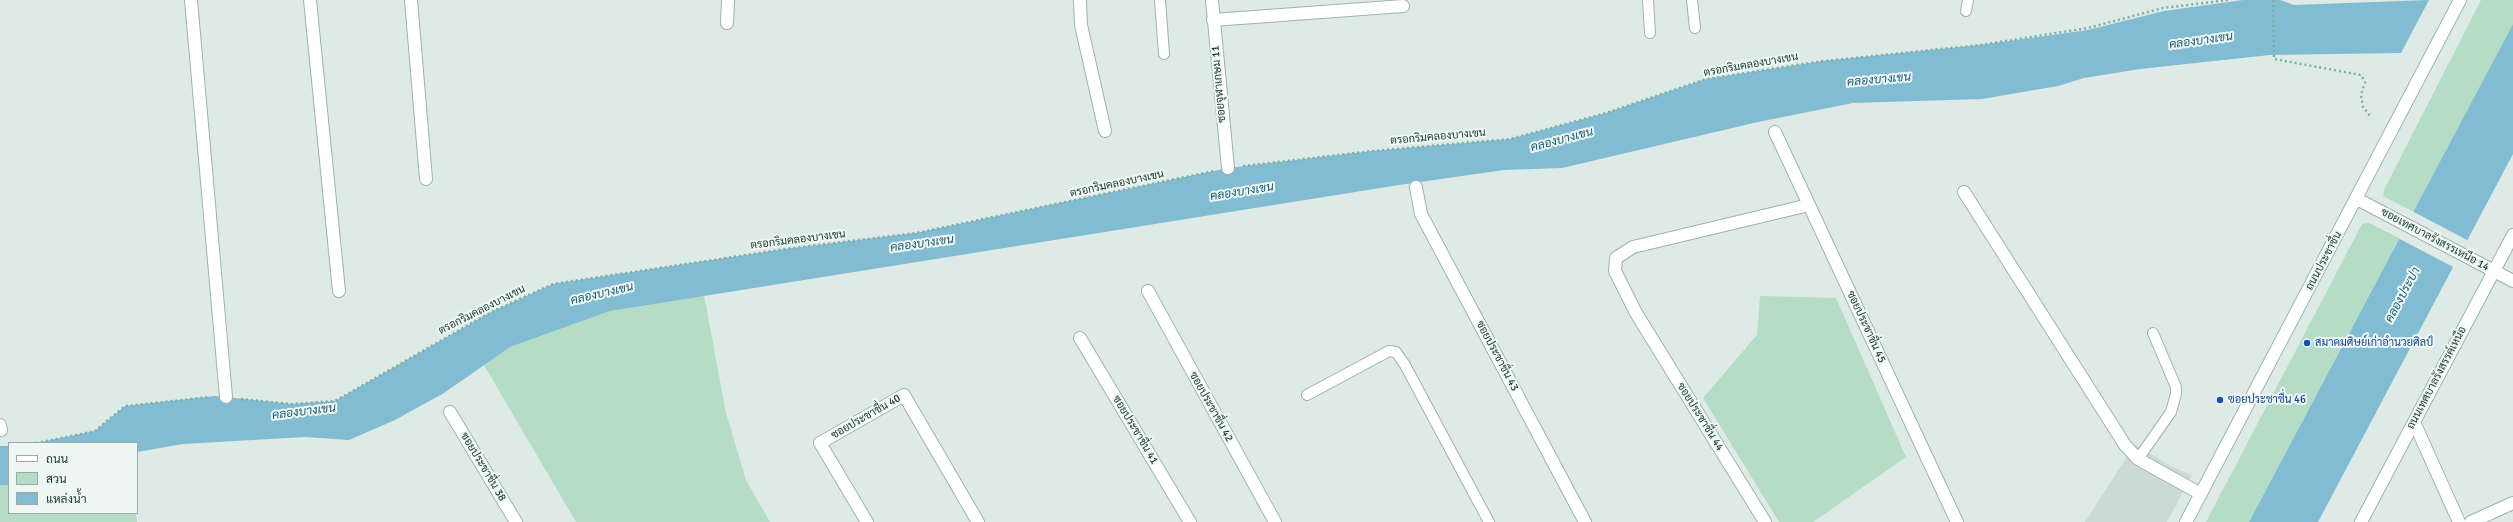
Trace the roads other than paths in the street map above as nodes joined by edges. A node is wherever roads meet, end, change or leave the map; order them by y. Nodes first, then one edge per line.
1 (191, 0) edge
2 (310, 0) edge
3 (411, 0) edge
4 (728, 0) edge
5 (1080, 0) edge
6 (1160, 0) edge
7 (1212, 0) edge
8 (1648, 0) edge
9 (1692, 0) edge
10 (1968, 0) edge
11 (2460, 0) edge
12 (1403, 6) dead end
13 (1966, 11) dead end
14 (1213, 20) junction
15 (727, 23) dead end
16 (1695, 28) dead end
17 (1650, 33) dead end
18 (1164, 54) dead end
19 (1104, 131) dead end
20 (1775, 132) dead end
21 (1228, 168) road end
22 (426, 179) dead end
23 (1416, 187) dead end
24 (1964, 192) dead end
25 (2357, 199) junction
26 (1809, 205) junction
27 (2513, 235) edge
28 (2495, 271) junction
29 (2513, 281) edge
30 (339, 290) dead end
31 (1148, 291) dead end
32 (2153, 333) dead end
33 (1080, 338) dead end
34 (1307, 395) dead end
35 (226, 397) road end
36 (450, 412) dead end
37 (2414, 422) junction
38 (0, 425) edge
39 (0, 430) edge
40 (2138, 459) junction
41 (2201, 494) junction
42 (2513, 503) edge
43 (516, 522) edge
44 (867, 522) edge
45 (978, 522) edge
46 (1190, 522) edge
47 (1275, 522) edge
48 (1489, 522) edge
49 (1585, 522) edge
50 (1765, 522) edge
51 (1957, 522) edge
52 (2186, 522) edge
53 (2361, 522) edge
54 (2459, 522) edge
55 (2471, 522) edge

1 - 35 street
2 - 30 street
3 - 22 street
4 - 15 street
5 - 19 street
6 - 18 lane
7 - 14 street, ซอยจุฬาเกษม 11
8 - 17 lane
9 - 16 lane
10 - 13 lane
11 - 25 street, ถนนประชาชื่น
12 - 14 street
14 - 21 street, ซอยจุฬาเกษม 11
20 - 26 street, ซอยประชาชื่น 45
23 - 49 street, ซอยประชาชื่น 43
24 - 40 street
25 - 28 street, ซอยเทศบาลรังสรรเหนือ 14
25 - 41 street, ถนนประชาชื่น
26 - 50 street, ซอยประชาชื่น 44
26 - 51 street, ซอยประชาชื่น 45
27 - 28 street, ถนนเทศบาลรังสรรค์เหนือ
28 - 29 street, ซอยเทศบาลรังสรรเหนือ 14
28 - 37 street, ถนนเทศบาลรังสรรค์เหนือ
31 - 47 street, ซอยประชาชื่น 42
32 - 40 lane
33 - 46 street, ซอยประชาชื่น 41
34 - 48 lane
36 - 43 street, ซอยประชาชื่น 38
37 - 53 street, ถนนเทศบาลรังสรรค์เหนือ
37 - 54 street
38 - 39 street
40 - 41 street
41 - 52 street, ถนนประชาชื่น
42 - 55 street
44 - 45 street, ซอยประชาชื่น 40

